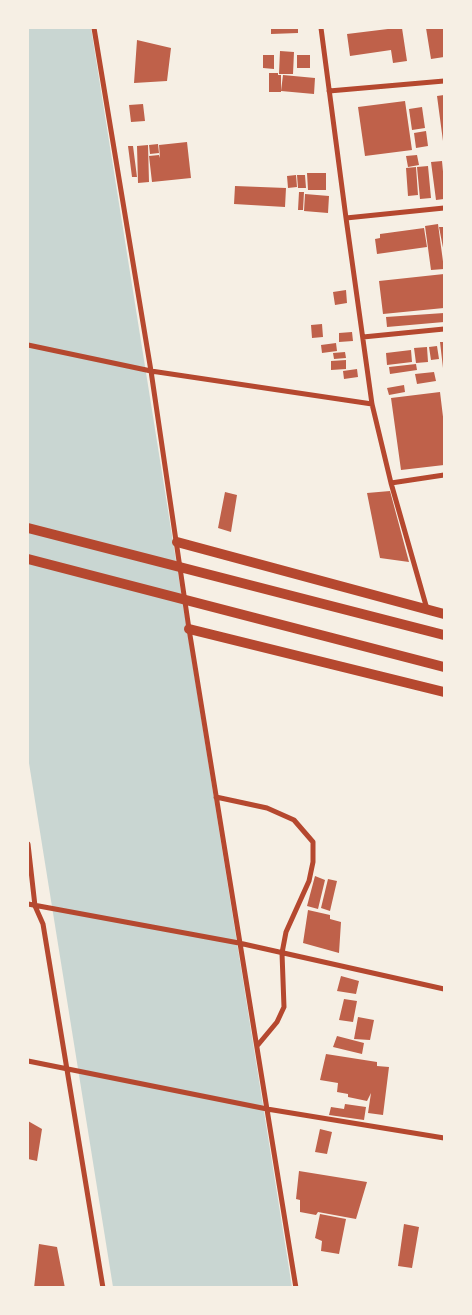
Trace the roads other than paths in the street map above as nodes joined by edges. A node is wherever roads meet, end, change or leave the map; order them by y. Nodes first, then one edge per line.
1 (94, 28) edge
2 (321, 28) edge
3 (444, 80) edge
4 (330, 91) junction
5 (444, 208) edge
6 (346, 218) junction
7 (444, 329) edge
8 (363, 337) junction
9 (28, 345) edge
10 (150, 371) junction
11 (372, 404) junction
12 (444, 475) edge
13 (391, 483) junction
14 (28, 528) edge
15 (177, 542) junction
16 (28, 559) edge
17 (427, 609) junction
18 (444, 614) edge
19 (189, 629) junction
20 (444, 635) edge
21 (444, 667) edge
22 (444, 692) edge
23 (216, 797) junction
24 (28, 844) edge
25 (28, 904) edge
26 (35, 906) junction
27 (239, 943) junction
28 (282, 953) junction
29 (444, 989) edge
30 (256, 1046) junction
31 (28, 1061) edge
32 (68, 1070) junction
33 (267, 1109) junction
34 (444, 1138) edge
35 (103, 1288) edge
36 (296, 1288) edge

1 - 10 street
2 - 4 street
3 - 4 street
4 - 6 street
5 - 6 street
6 - 8 street
7 - 8 street
8 - 11 street
9 - 10 street
10 - 11 street
10 - 15 street
11 - 13 street
12 - 13 street
13 - 17 street
14 - 20 main road
15 - 17 main road
15 - 19 street
16 - 21 main road
17 - 18 main road
19 - 22 main road
19 - 23 street
23 - 27 street
23 - 28 street
24 - 26 street
25 - 26 street
26 - 27 street
26 - 32 street
27 - 28 street
27 - 30 street
28 - 29 street
28 - 30 street
30 - 33 street
31 - 32 street
32 - 33 street
32 - 35 street
33 - 34 street
33 - 36 street

